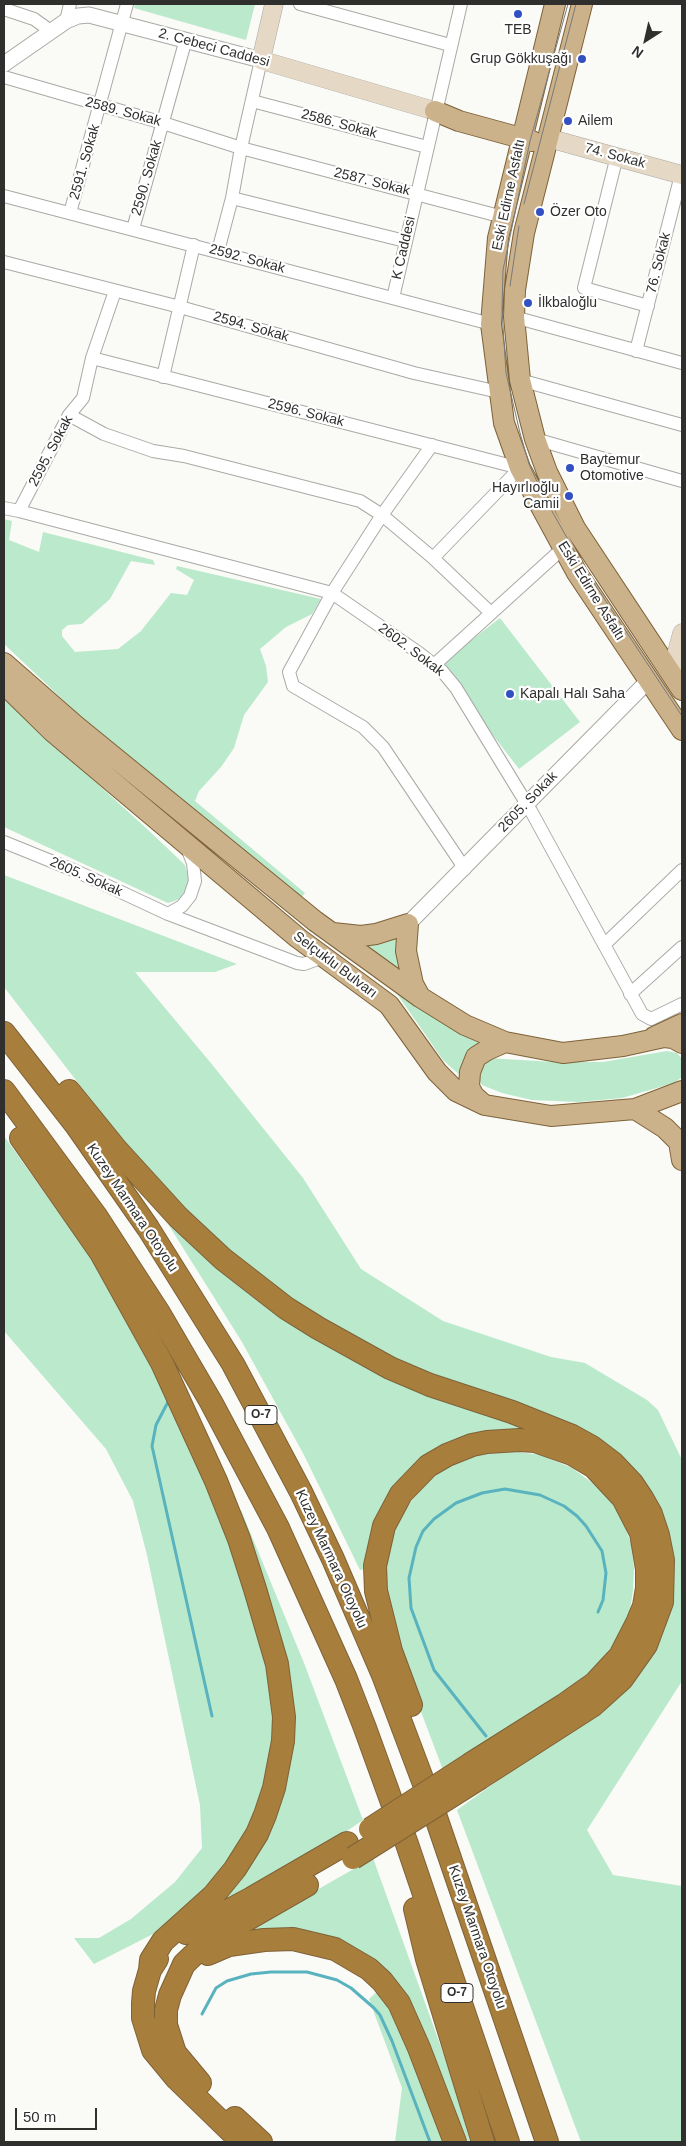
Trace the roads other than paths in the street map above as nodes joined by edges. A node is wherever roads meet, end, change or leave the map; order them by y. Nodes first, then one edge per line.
1 (70, 4) edge
2 (127, 4) edge
3 (274, 4) edge
4 (300, 4) edge
5 (461, 4) edge
6 (556, 4) edge
7 (582, 4) edge
8 (7, 8) edge
9 (66, 21) junction
10 (122, 24) junction
11 (52, 32) junction
12 (186, 39) junction
13 (450, 46) junction
14 (261, 60) junction
15 (4, 64) edge
16 (4, 77) edge
17 (252, 101) junction
18 (100, 106) junction
19 (435, 111) junction
20 (163, 123) junction
21 (522, 134) junction
22 (547, 142) junction
23 (427, 147) junction
24 (241, 148) junction
25 (617, 156) junction
26 (681, 175) edge
27 (416, 193) junction
28 (4, 196) edge
29 (232, 198) junction
30 (70, 213) junction
31 (503, 216) junction
32 (133, 229) junction
33 (405, 241) junction
34 (194, 246) junction
35 (218, 251) junction
36 (4, 262) edge
37 (115, 291) junction
38 (393, 298) junction
39 (648, 306) junction
40 (180, 307) junction
41 (514, 317) junction
42 (491, 324) junction
43 (636, 351) junction
44 (92, 358) junction
45 (682, 363) edge
46 (163, 377) junction
47 (520, 380) junction
48 (499, 392) junction
49 (69, 414) junction
50 (682, 425) edge
51 (535, 439) junction
52 (432, 445) junction
53 (520, 468) junction
54 (682, 481) edge
55 (4, 508) edge
56 (19, 511) junction
57 (382, 515) junction
58 (562, 549) junction
59 (432, 558) junction
60 (332, 594) junction
61 (491, 613) junction
62 (682, 633) edge
63 (4, 663) edge
64 (434, 665) junction
65 (649, 680) junction
66 (677, 681) edge
67 (4, 684) edge
68 (682, 730) edge
69 (526, 803) junction
70 (4, 842) edge
71 (185, 843) junction
72 (465, 869) junction
73 (682, 870) edge
74 (168, 914) junction
75 (408, 924) junction
76 (331, 932) junction
77 (605, 944) junction
78 (682, 947) edge
79 (323, 957) junction
80 (630, 994) junction
81 (420, 997) junction
82 (682, 1004) edge
83 (4, 1015) edge
84 (682, 1024) edge
85 (4, 1033) edge
86 (652, 1038) junction
87 (505, 1042) junction
88 (682, 1043) edge
89 (4, 1091) edge
90 (682, 1091) edge
91 (484, 1105) junction
92 (635, 1109) junction
93 (4, 1115) edge
94 (682, 1160) edge
95 (476, 1770) junction
96 (443, 1839) junction
97 (407, 1844) junction
98 (350, 1850) junction
99 (150, 1970) junction
100 (179, 1974) junction
101 (242, 2142) edge
102 (261, 2142) edge
103 (455, 2142) edge
104 (483, 2142) edge
105 (508, 2142) edge
106 (547, 2142) edge

1 - 9 street
2 - 10 street, 2591. Sokak
3 - 14 main road
4 - 13 street
5 - 13 street, K Caddesi
6 - 21 main road, Eski Edirne Asfaltı
7 - 22 main road, Eski Edirne Asfaltı
8 - 11 street
9 - 10 street, 2. Cebeci Caddesi
9 - 11 street, 2. Cebeci Caddesi
10 - 12 street, 2. Cebeci Caddesi
10 - 18 street, 2591. Sokak
11 - 15 street, 2. Cebeci Caddesi
12 - 14 street, 2. Cebeci Caddesi
12 - 20 street, 2590. Sokak
13 - 19 street, K Caddesi
14 - 17 street
14 - 19 main road, 2. Cebeci Caddesi
16 - 18 street, 2589. Sokak
17 - 23 street, 2586. Sokak
17 - 24 street
18 - 20 street, 2589. Sokak
18 - 30 street, 2591. Sokak
19 - 21 main road
19 - 23 street, K Caddesi
20 - 24 street, 2589. Sokak
20 - 32 street, 2590. Sokak
21 - 22 main road
21 - 31 main road, Eski Edirne Asfaltı
22 - 25 main road, 74. Sokak
22 - 41 main road, Eski Edirne Asfaltı
23 - 27 street, K Caddesi
24 - 27 street, 2587. Sokak
24 - 29 street
25 - 26 main road, 74. Sokak
25 - 39 street
26 - 39 street, 76. Sokak
27 - 31 street, 2587. Sokak
27 - 33 street, K Caddesi
28 - 30 street, 2592. Sokak
29 - 33 street
29 - 35 street
30 - 32 street, 2592. Sokak
31 - 42 main road, Eski Edirne Asfaltı
32 - 34 street, 2592. Sokak
33 - 38 street, K Caddesi
34 - 35 street, 2592. Sokak
34 - 40 street
35 - 38 street, 2592. Sokak
36 - 37 street, 2594. Sokak
37 - 40 street, 2594. Sokak
37 - 44 street, 2595. Sokak
38 - 42 street, 2592. Sokak
39 - 43 street, 76. Sokak
40 - 46 street
40 - 48 street, 2594. Sokak
41 - 43 street
41 - 47 main road, Eski Edirne Asfaltı
42 - 48 main road, Eski Edirne Asfaltı
43 - 45 street
44 - 46 street, 2596. Sokak
44 - 49 street, 2595. Sokak
46 - 52 street, 2596. Sokak
47 - 50 street
47 - 51 main road, Eski Edirne Asfaltı
48 - 53 main road, Eski Edirne Asfaltı
49 - 56 street, 2595. Sokak
49 - 57 street
51 - 54 street
51 - 66 main road, Eski Edirne Asfaltı
52 - 53 street, 2596. Sokak
52 - 57 street
53 - 58 main road, Eski Edirne Asfaltı
53 - 59 street
55 - 56 street
56 - 60 street, 2602. Sokak
57 - 59 street
57 - 60 street
58 - 61 street
58 - 65 main road, Eski Edirne Asfaltı
59 - 61 street
60 - 64 street, 2602. Sokak
60 - 72 street
61 - 64 street
62 - 66 main road
63 - 76 main road, Selçuklu Bulvarı
64 - 69 street, 2602. Sokak
65 - 68 main road, Eski Edirne Asfaltı
65 - 69 street, 2605. Sokak
67 - 71 main road, Selçuklu Bulvarı
69 - 72 street, 2605. Sokak
69 - 77 street, 2602. Sokak
70 - 74 street, 2605. Sokak
71 - 74 street
71 - 79 main road, Selçuklu Bulvarı
72 - 75 street, 2605. Sokak
73 - 77 street
74 - 79 street, 2605. Sokak
75 - 76 main road
75 - 81 main road
76 - 81 main road, Selçuklu Bulvarı
77 - 80 street, 2602. Sokak
78 - 80 street
79 - 91 main road, Selçuklu Bulvarı
80 - 82 street, 2602. Sokak
81 - 87 main road, Selçuklu Bulvarı
83 - 95 highway
84 - 86 main road
85 - 96 highway, Kuzey Marmara Otoyolu / O-7
86 - 87 main road, Selçuklu Bulvarı
86 - 88 main road
87 - 91 main road
89 - 97 highway, O-7
90 - 92 main road, Selçuklu Bulvarı
91 - 92 main road, Selçuklu Bulvarı
92 - 94 main road
93 - 99 highway
95 - 96 highway
95 - 98 highway, bridge
96 - 106 highway, Kuzey Marmara Otoyolu / O-7
97 - 104 highway
97 - 105 highway, O-7
98 - 99 highway
98 - 100 highway
99 - 101 highway
100 - 102 highway
100 - 103 highway

